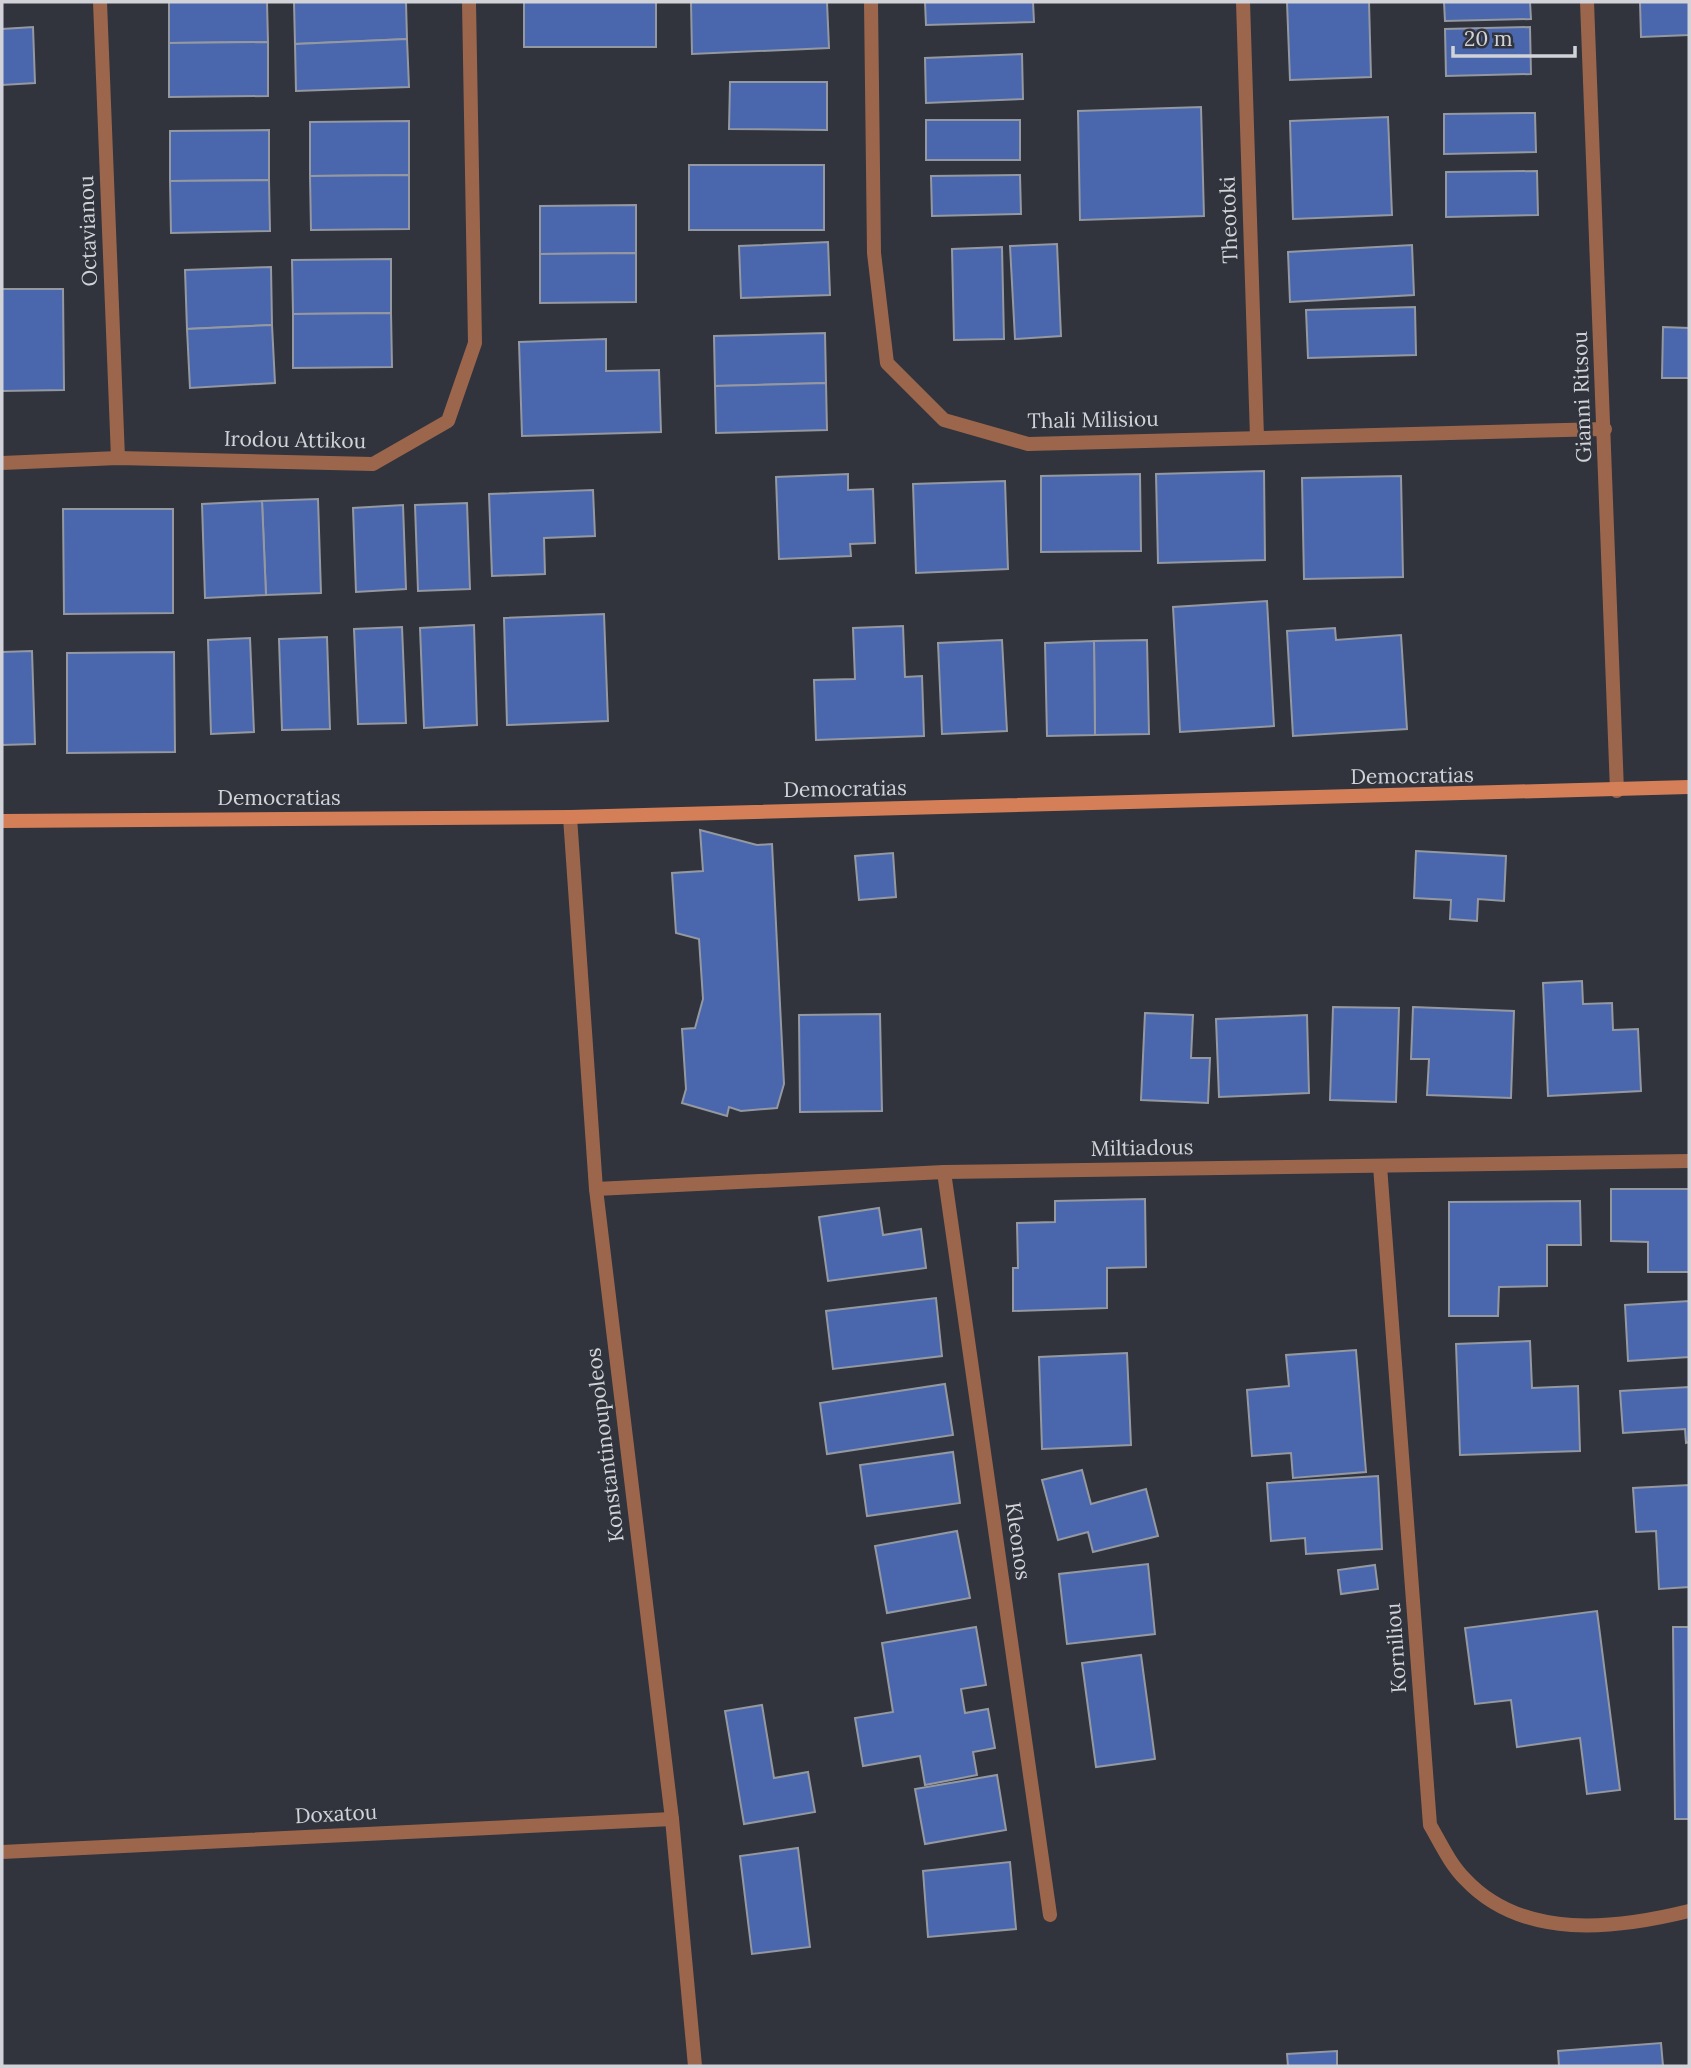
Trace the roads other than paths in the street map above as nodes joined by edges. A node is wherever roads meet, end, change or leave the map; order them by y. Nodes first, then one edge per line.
1 (100, 2) edge
2 (468, 2) edge
3 (871, 2) edge
4 (1243, 2) edge
5 (1587, 2) edge
6 (1605, 429) junction
7 (1257, 437) junction
8 (118, 458) junction
9 (2, 463) edge
10 (1689, 787) edge
11 (1617, 791) junction
12 (570, 817) junction
13 (2, 821) edge
14 (1689, 1161) edge
15 (1380, 1166) junction
16 (944, 1172) junction
17 (596, 1189) junction
18 (671, 1819) junction
19 (2, 1852) edge
20 (1689, 1910) edge
21 (1050, 1915) dead end
22 (695, 2066) edge

1 - 8 street, Octavianou
2 - 8 street, Irodou Attikou
3 - 7 street, Thali Milisiou
4 - 7 street, Theotoki
5 - 6 street, Gianni Ritsou
6 - 7 street, Thali Milisiou
6 - 11 street, Gianni Ritsou
8 - 9 street, Irodou Attikou
10 - 11 street, Democratias
11 - 12 street, Democratias
12 - 13 street, Democratias
12 - 17 street, Konstantinoupoleos
14 - 15 street, Miltiadous
15 - 16 street, Miltiadous
15 - 20 street, Korniliou
16 - 17 street, Miltiadous
16 - 21 street, Kleonos
17 - 18 street, Konstantinoupoleos
18 - 19 street, Doxatou
18 - 22 street, Konstantinoupoleos

